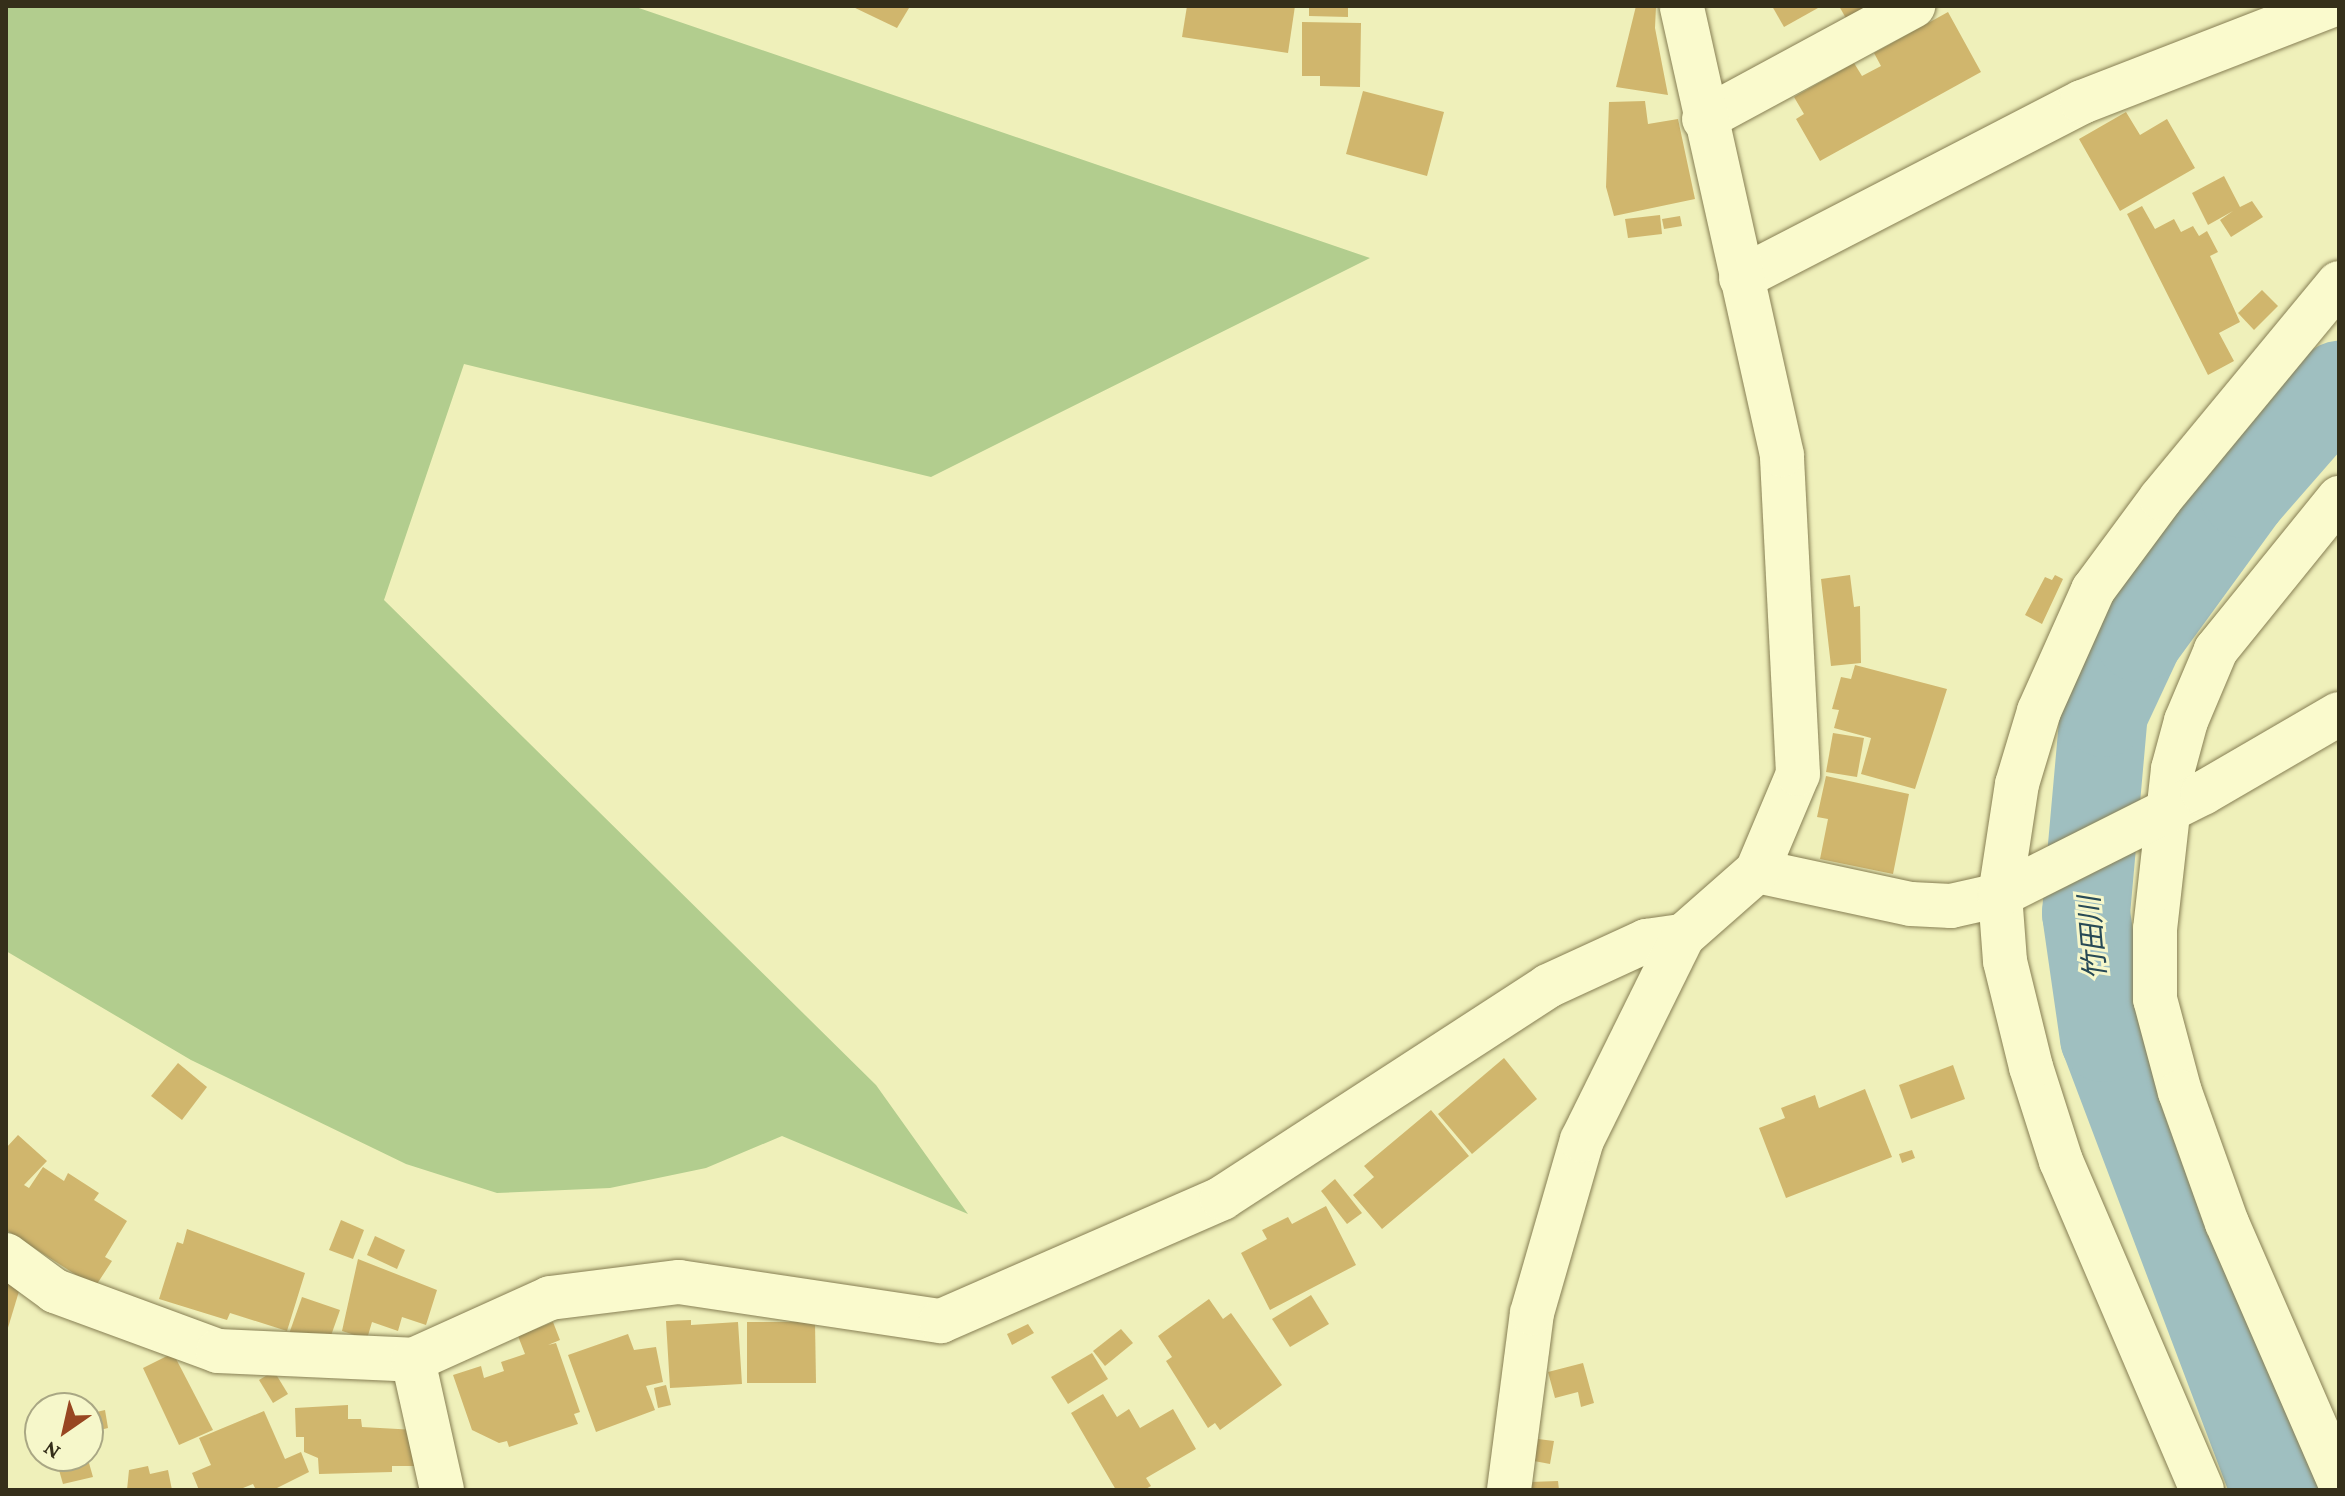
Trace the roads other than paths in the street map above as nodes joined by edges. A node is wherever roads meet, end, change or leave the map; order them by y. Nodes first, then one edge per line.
1 (1682, 6) edge
2 (1913, 6) edge
3 (2329, 6) edge
4 (1704, 119) junction
5 (1741, 278) junction
6 (2339, 283) edge
7 (2339, 498) edge
8 (2339, 714) edge
9 (2156, 814) junction
10 (1757, 871) junction
11 (2010, 888) junction
12 (1683, 936) junction
13 (6, 1255) edge
14 (413, 1360) junction
15 (2339, 1481) edge
16 (442, 1490) edge
17 (1509, 1490) edge
18 (2202, 1490) edge

1 - 4 street
2 - 4 street
3 - 5 street
4 - 5 street
5 - 10 street
6 - 11 street
7 - 9 street
8 - 9 street
9 - 11 street
9 - 15 street
10 - 11 street
10 - 12 street
11 - 18 street
12 - 14 street
12 - 17 street
13 - 14 street
14 - 16 street

